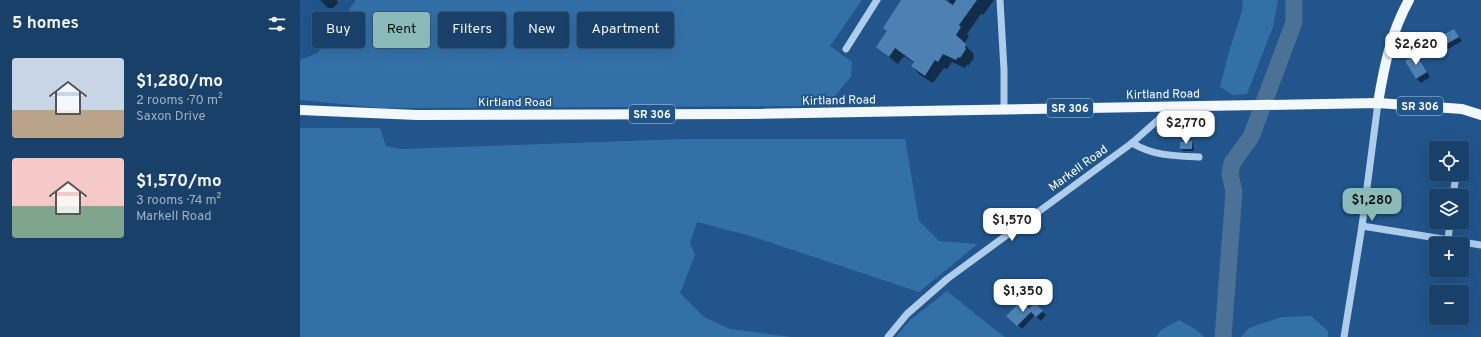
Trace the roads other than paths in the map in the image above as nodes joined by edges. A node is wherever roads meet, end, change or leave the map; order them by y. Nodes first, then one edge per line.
1 (877, 0) edge
2 (1000, 0) edge
3 (1409, 0) edge
4 (846, 49) dead end
5 (1378, 103) junction
6 (1169, 107) junction
7 (1004, 109) junction
8 (300, 110) edge
9 (1481, 116) edge
10 (1132, 143) junction
11 (1199, 157) dead end
12 (1362, 226) junction
13 (1430, 237) edge
14 (1481, 241) edge
15 (1469, 243) edge
16 (1481, 245) edge
17 (888, 337) edge
18 (1344, 337) edge

1 - 4 street
2 - 7 street
3 - 5 main road
5 - 6 main road, Kirtland Road
5 - 9 main road, SR 306
5 - 12 street
6 - 7 main road, Kirtland Road / SR 306
6 - 10 street, Markell Road
7 - 8 main road, Kirtland Road / SR 306
10 - 11 street
10 - 17 street, Markell Road
12 - 13 street
12 - 18 street
14 - 16 street
15 - 16 street

